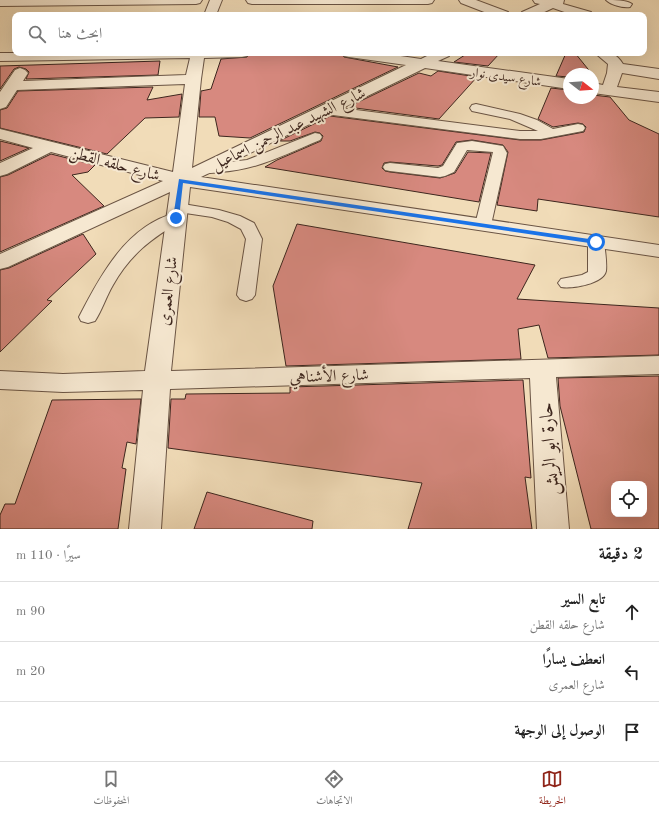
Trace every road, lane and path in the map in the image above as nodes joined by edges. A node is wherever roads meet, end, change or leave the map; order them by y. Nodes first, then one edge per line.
1 (150, 0) edge
2 (196, 0) edge
3 (216, 0) edge
4 (252, 0) edge
5 (428, 0) edge
6 (465, 0) edge
7 (539, 0) edge
8 (612, 0) edge
9 (87, 1) edge
10 (2, 2) edge
11 (556, 2) edge
12 (626, 4) dead end
13 (144, 12) edge
14 (211, 12) edge
15 (496, 12) edge
16 (534, 12) edge
17 (579, 12) edge
18 (76, 56) edge
19 (197, 56) edge
20 (369, 56) edge
21 (438, 56) edge
22 (607, 56) edge
23 (0, 57) edge
24 (30, 57) junction
25 (421, 64) junction
26 (617, 68) junction
27 (659, 74) edge
28 (193, 79) junction
29 (563, 83) edge
30 (7, 88) edge
31 (600, 89) edge
32 (659, 97) edge
33 (0, 104) edge
34 (476, 108) dead end
35 (325, 110) junction
36 (578, 128) dead end
37 (551, 133) junction
38 (0, 134) edge
39 (316, 137) dead end
40 (50, 146) junction
41 (390, 167) dead end
42 (204, 169) junction
43 (0, 170) edge
44 (181, 180) junction
45 (176, 213) junction
46 (483, 225) junction
47 (596, 242) junction
48 (659, 251) edge
49 (0, 262) edge
50 (567, 283) dead end
51 (246, 294) dead end
52 (88, 317) dead end
53 (659, 365) edge
54 (542, 368) junction
55 (0, 380) edge
56 (157, 380) junction
57 (145, 529) edge
58 (554, 529) edge

1 - 2 street
1 - 9 street
1 - 13 street
3 - 14 street
4 - 5 street
6 - 15 street
7 - 11 street
8 - 12 street
9 - 10 street
11 - 16 street
11 - 17 street
18 - 24 street
19 - 28 street, شارع العمرى
20 - 25 street, شارع سيدى نوار
21 - 25 street, شارع الشهيد عبد الرحمن اسماعيل
22 - 26 street
23 - 24 street
24 - 30 street
25 - 29 street, شارع سيدى نوار
25 - 35 street, شارع الشهيد عبد الرحمن اسماعيل
26 - 27 street
26 - 31 street
28 - 30 street
28 - 44 street, شارع العمرى
30 - 33 street
31 - 32 street
34 - 37 lane
35 - 37 lane
35 - 42 street, شارع الشهيد عبد الرحمن اسماعيل
36 - 37 lane
38 - 40 street, شارع حلقه القطن
39 - 42 lane
40 - 43 street
40 - 44 street, شارع حلقه القطن
41 - 46 lane
42 - 44 street, شارع الشهيد عبد الرحمن اسماعيل
44 - 45 street, شارع العمرى
44 - 46 street, شارع حلقه القطن
44 - 49 street, شارع الشهيد عبد الرحمن اسماعيل
45 - 51 lane
45 - 52 lane
45 - 56 street, شارع العمرى
46 - 47 street, شارع حلقه القطن
47 - 48 street, شارع حلقه القطن
47 - 50 lane
53 - 54 street, شارع الأشناهي
54 - 56 street, شارع الأشناهي
54 - 58 street, حارة ابو الريش
55 - 56 street, شارع الأشناهي
56 - 57 street, شارع العمرى

